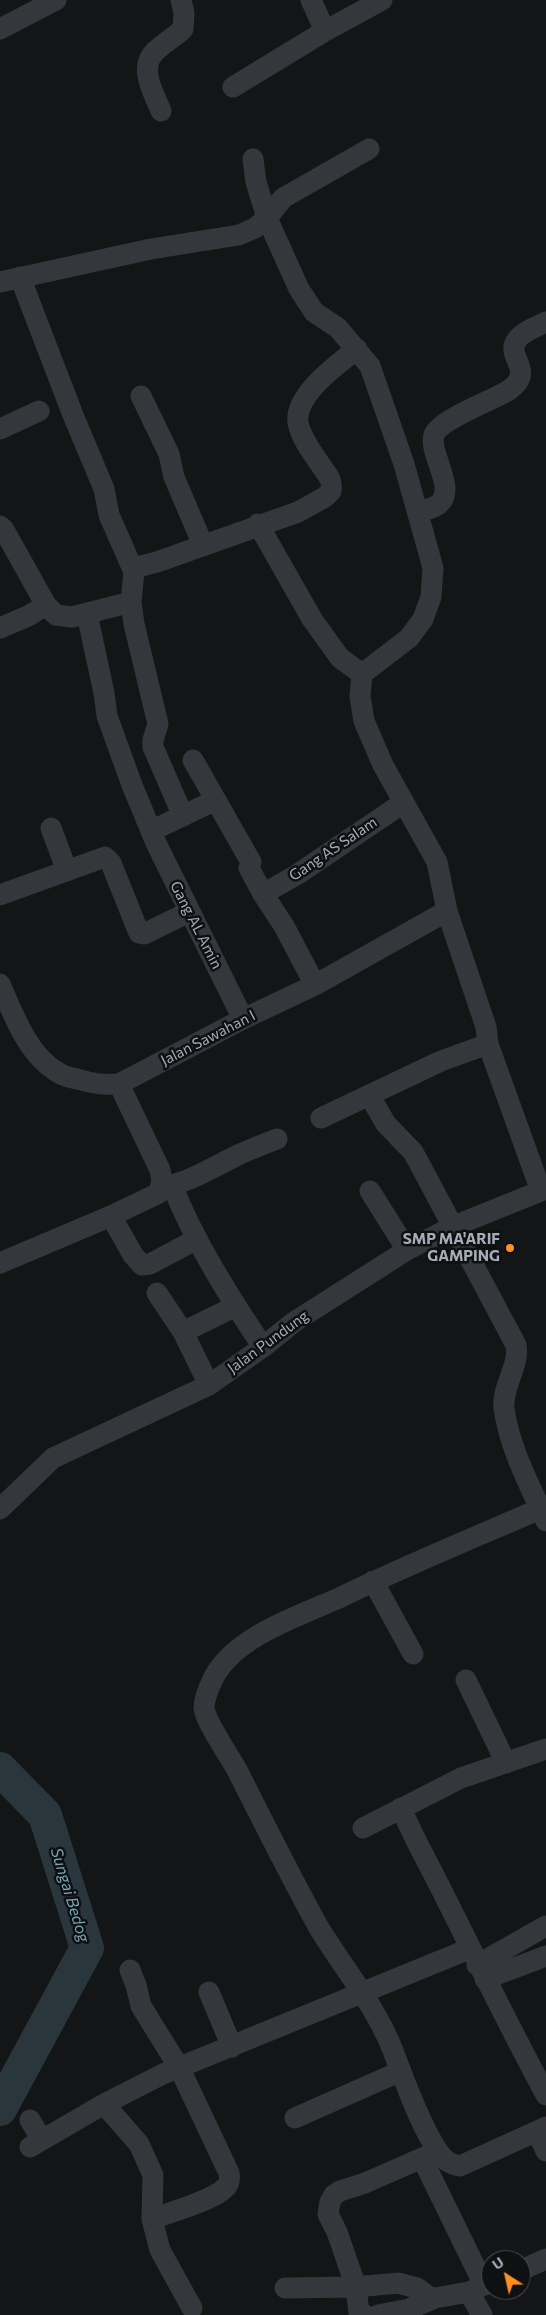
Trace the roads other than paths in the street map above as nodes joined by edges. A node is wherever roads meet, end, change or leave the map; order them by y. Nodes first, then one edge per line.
1 (56, 0) edge
2 (181, 0) edge
3 (311, 0) edge
4 (382, 0) edge
5 (0, 29) edge
6 (325, 31) junction
7 (232, 86) dead end
8 (161, 111) dead end
9 (369, 149) dead end
10 (253, 159) dead end
11 (267, 218) junction
12 (10, 280) edge
13 (546, 322) edge
14 (357, 349) junction
15 (141, 396) dead end
16 (39, 411) dead end
17 (0, 428) edge
18 (418, 513) junction
19 (258, 524) junction
20 (0, 526) edge
21 (203, 546) junction
22 (132, 568) junction
23 (130, 602) junction
24 (46, 605) junction
25 (88, 614) junction
26 (0, 628) edge
27 (362, 674) junction
28 (193, 760) dead end
29 (216, 800) junction
30 (403, 803) junction
31 (183, 816) junction
32 (51, 828) dead end
33 (151, 831) junction
34 (67, 871) junction
35 (262, 894) junction
36 (0, 895) edge
37 (447, 911) junction
38 (188, 912) junction
39 (0, 984) edge
40 (315, 985) junction
41 (243, 1019) junction
42 (488, 1044) junction
43 (119, 1084) junction
44 (369, 1095) junction
45 (321, 1118) dead end
46 (277, 1139) dead end
47 (167, 1186) junction
48 (543, 1190) edge
49 (370, 1192) dead end
50 (111, 1216) junction
51 (454, 1226) junction
52 (198, 1238) junction
53 (407, 1250) junction
54 (0, 1263) edge
55 (157, 1293) dead end
56 (236, 1306) junction
57 (183, 1332) junction
58 (264, 1347) junction
59 (209, 1385) junction
60 (0, 1509) edge
61 (543, 1515) edge
62 (373, 1581) junction
63 (413, 1654) dead end
64 (466, 1680) dead end
65 (546, 1749) edge
66 (506, 1763) junction
67 (401, 1808) junction
68 (363, 1828) dead end
69 (546, 1926) edge
70 (546, 1956) edge
71 (477, 1964) junction
72 (130, 1970) dead end
73 (209, 1992) dead end
74 (364, 1993) junction
75 (232, 2047) junction
76 (180, 2068) junction
77 (401, 2070) junction
78 (546, 2095) edge
79 (104, 2104) junction
80 (295, 2118) dead end
81 (30, 2120) dead end
82 (541, 2129) edge
83 (546, 2151) edge
84 (430, 2154) junction
85 (152, 2219) junction
86 (546, 2259) edge
87 (531, 2266) edge
88 (481, 2286) edge
89 (356, 2287) junction
90 (285, 2288) dead end
91 (435, 2298) junction
92 (481, 2300) edge
93 (192, 2308) dead end
94 (365, 2315) edge
95 (378, 2315) edge
96 (482, 2315) edge

1 - 5 street
2 - 8 street
3 - 6 street
4 - 6 street
6 - 7 street
9 - 11 street
10 - 11 street
11 - 12 street
11 - 14 street
12 - 22 street
13 - 18 street
14 - 18 street
14 - 19 street
15 - 21 street
16 - 17 street
18 - 27 street
19 - 21 street
19 - 27 street
20 - 24 street
21 - 22 street
22 - 23 street
23 - 25 street
23 - 31 street
24 - 25 street
24 - 26 street
25 - 33 street, Gang AL Amin
27 - 30 street
28 - 29 street
29 - 31 street
29 - 35 street
30 - 35 street, Gang AS Salam
30 - 37 street
31 - 33 street
32 - 34 street
33 - 38 street, Gang AL Amin
34 - 36 street
34 - 38 street
35 - 40 street
37 - 40 street, Jalan Sawahan I
37 - 42 street
38 - 41 street, Gang AL Amin
39 - 43 street, Jalan Sawahan I
40 - 41 street, Jalan Sawahan I
41 - 43 street, Jalan Sawahan I
42 - 44 street
42 - 48 street
43 - 47 street
44 - 45 street
44 - 51 street
46 - 47 street
47 - 50 street
47 - 52 street
48 - 51 street, Jalan Pundung
49 - 53 street
50 - 52 street
50 - 54 street
51 - 53 street, Jalan Pundung
51 - 61 street
52 - 56 street
53 - 58 street, Jalan Pundung
55 - 57 street
56 - 57 street
56 - 58 street
57 - 59 street
58 - 59 street, Jalan Pundung
59 - 60 street, Jalan Pundung
61 - 62 street
62 - 63 street
62 - 74 street
64 - 66 street
65 - 66 street
66 - 67 street
67 - 68 street
67 - 71 street
69 - 71 street
70 - 71 street
71 - 74 street
71 - 78 street
72 - 76 street
73 - 75 street
74 - 75 street
74 - 77 street
75 - 76 street
76 - 79 street
76 - 85 street
77 - 80 street
77 - 84 street
79 - 81 street
79 - 85 street
82 - 83 street
82 - 84 street
84 - 88 street
84 - 89 street
85 - 93 street
86 - 87 street
88 - 91 street
89 - 90 street
89 - 91 street
89 - 94 street
91 - 95 street
92 - 96 street

